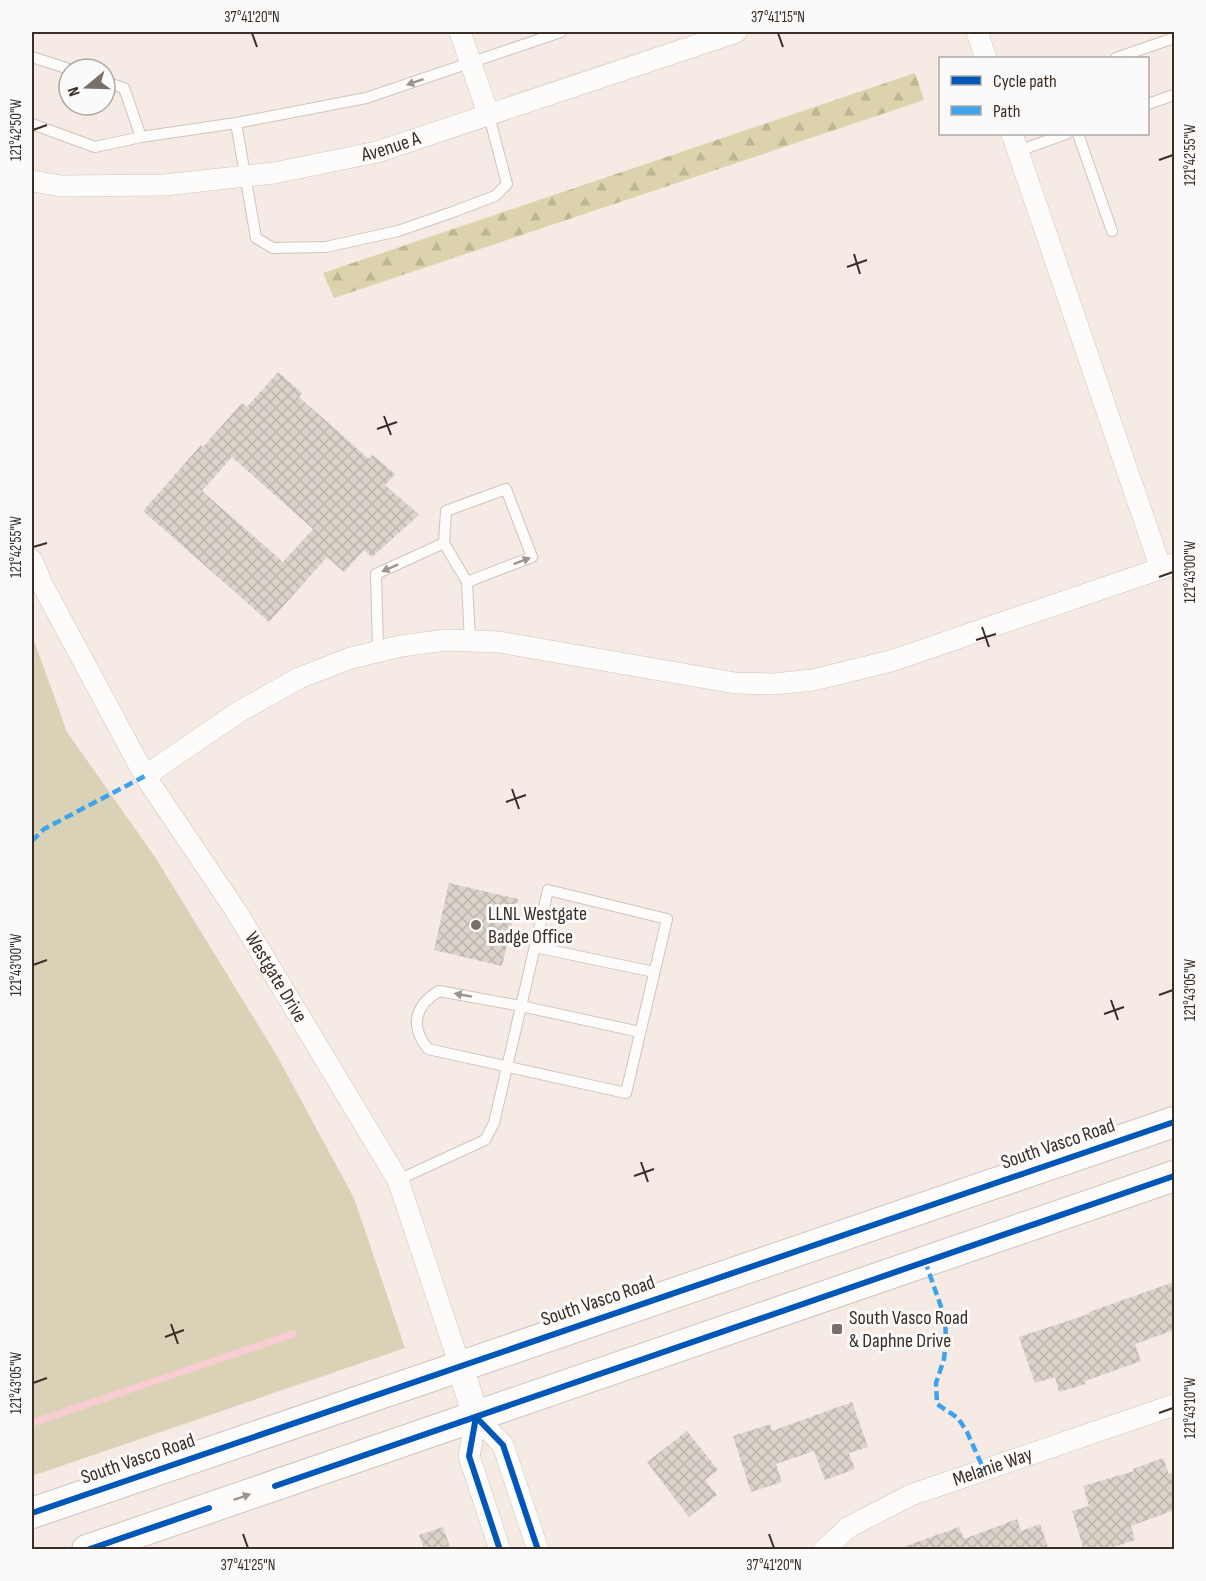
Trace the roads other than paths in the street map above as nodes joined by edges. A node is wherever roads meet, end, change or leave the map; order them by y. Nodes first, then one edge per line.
1 (460, 32) edge
2 (561, 32) edge
3 (736, 32) edge
4 (977, 32) edge
5 (1174, 38) edge
6 (32, 57) edge
7 (986, 57) edge
8 (1119, 57) edge
9 (470, 63) junction
10 (57, 65) edge
11 (117, 86) edge
12 (1174, 95) edge
13 (1149, 104) edge
14 (489, 116) junction
15 (236, 123) junction
16 (32, 124) edge
17 (1059, 135) edge
18 (1078, 135) edge
19 (141, 137) junction
20 (1015, 142) edge
21 (246, 176) junction
22 (32, 181) edge
23 (1113, 231) dead end
24 (444, 543) junction
25 (32, 560) edge
26 (1168, 566) edge
27 (467, 582) junction
28 (470, 641) junction
29 (378, 651) junction
30 (145, 776) junction
31 (535, 947) junction
32 (654, 972) junction
33 (521, 1006) junction
34 (640, 1032) junction
35 (507, 1067) junction
36 (1174, 1122) edge
37 (1174, 1176) edge
38 (398, 1180) junction
39 (459, 1366) junction
40 (1174, 1405) edge
41 (476, 1417) junction
42 (32, 1513) edge
43 (87, 1550) edge
44 (500, 1550) edge
45 (538, 1550) edge
46 (824, 1550) edge

1 - 9 street
2 - 9 lane
3 - 14 street, Avenue A
4 - 7 street
5 - 8 lane
6 - 10 lane
9 - 14 street
9 -> 15 lane
11 - 19 lane
12 - 13 lane
14 - 21 street, Avenue A
14 - 21 lane
15 - 19 lane
15 - 21 lane
16 - 19 lane
17 - 20 lane
18 - 23 lane
20 - 26 street
21 - 22 street, Avenue A
24 - 27 lane
27 -> 24 lane
24 -> 29 lane
25 - 30 street, Westgate Drive
26 - 28 street
27 - 28 lane
28 - 29 street
29 - 30 street
30 - 38 street, Westgate Drive
31 - 32 lane
31 - 32 lane
31 - 33 lane
32 - 34 lane
33 - 34 lane
33 - 35 lane
33 -> 35 lane
34 - 35 lane
35 - 38 lane
36 - 39 main road, South Vasco Road
37 - 41 main road
38 - 39 street, Westgate Drive
39 - 41 street, Westgate Drive
39 - 42 main road, South Vasco Road
40 - 46 street, Melanie Way
43 -> 41 main road
41 - 44 street
41 - 45 street

